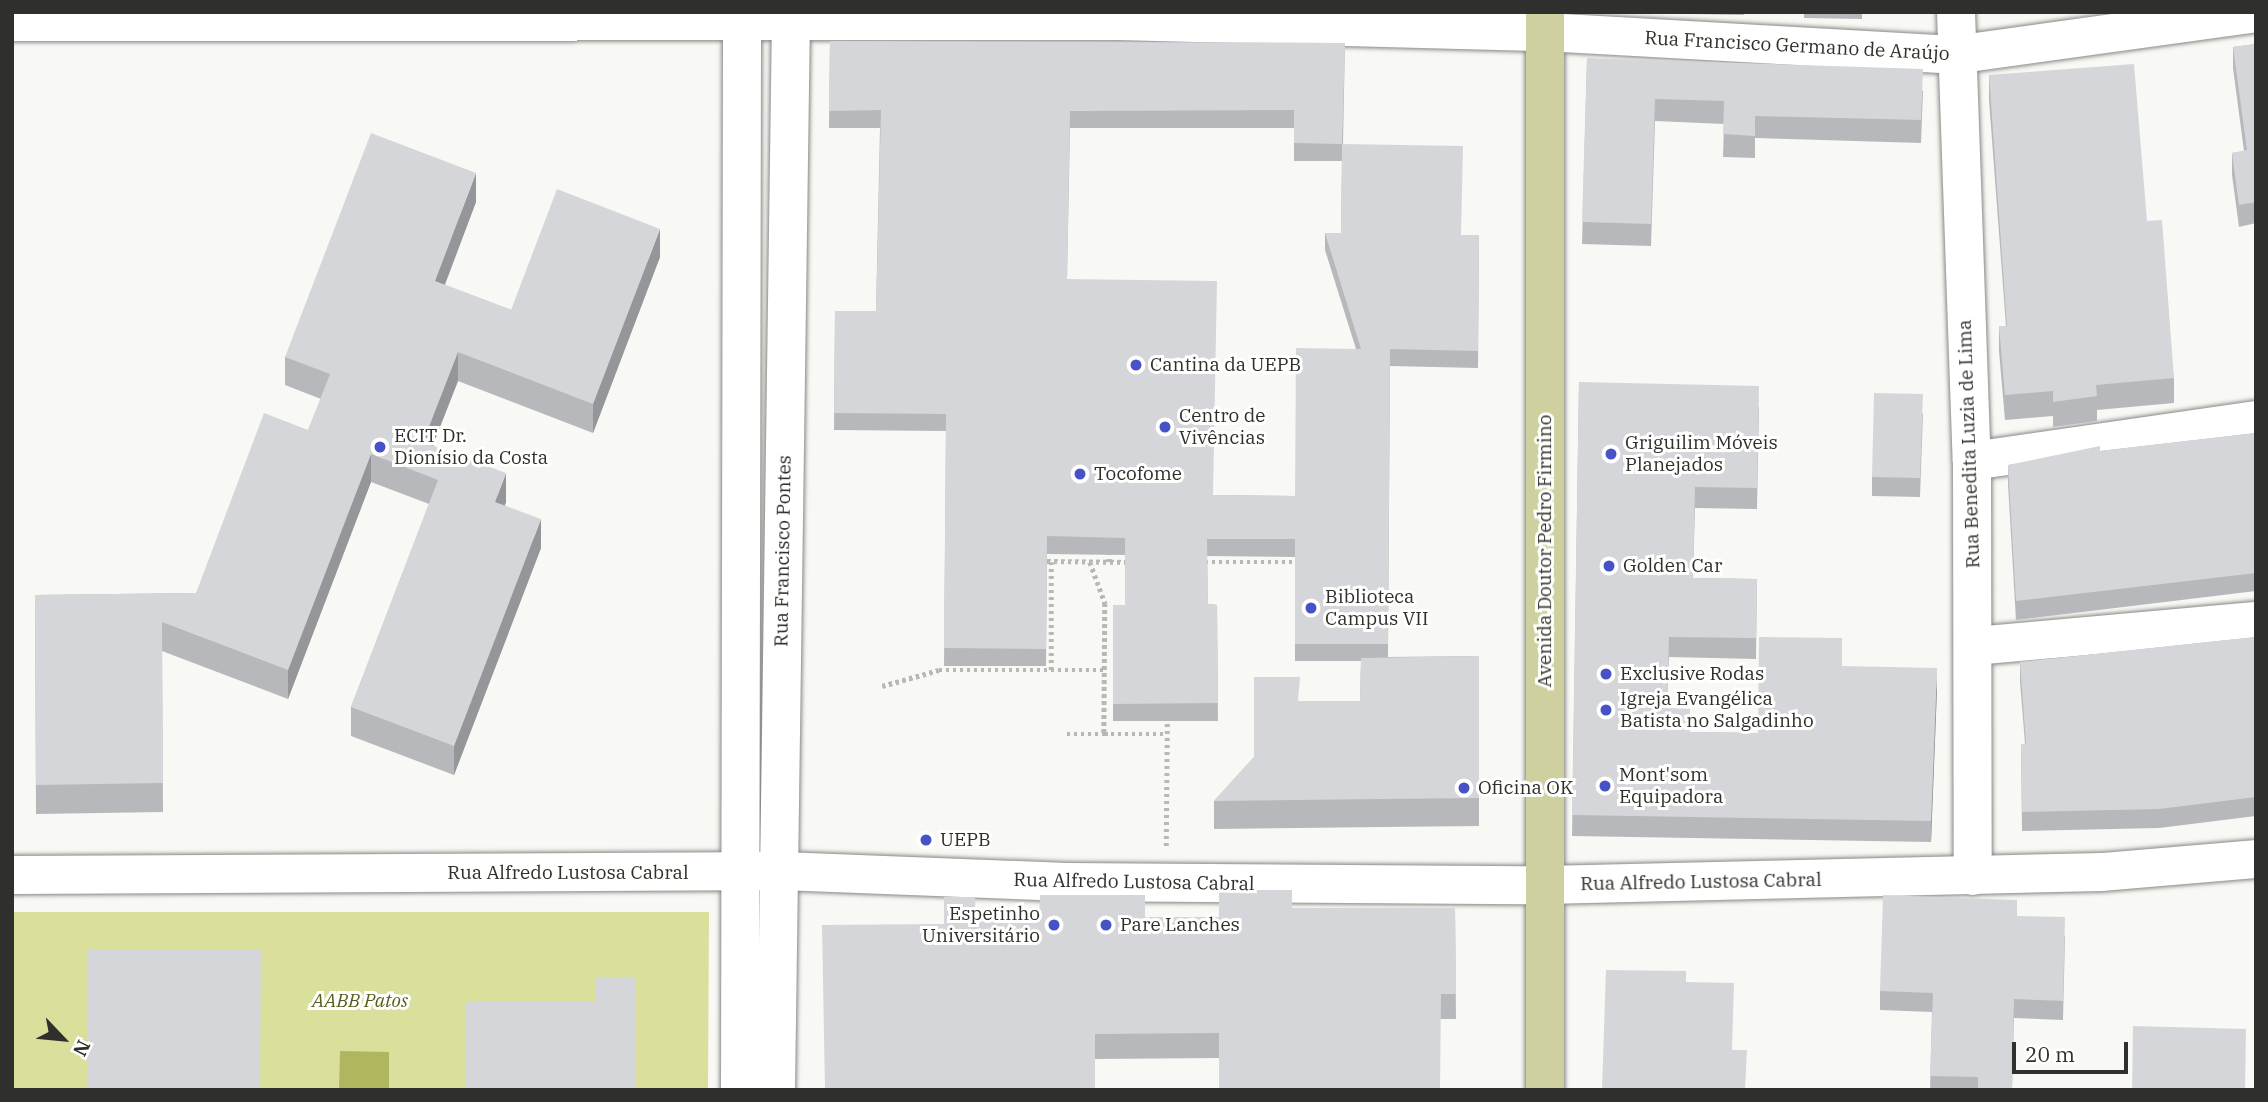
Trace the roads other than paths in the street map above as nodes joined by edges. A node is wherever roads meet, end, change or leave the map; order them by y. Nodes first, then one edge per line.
1 (1956, 12) edge
2 (2256, 13) edge
3 (1119, 17) edge
4 (358, 18) edge
5 (742, 18) edge
6 (791, 19) edge
7 (12, 22) edge
8 (1545, 22) edge
9 (1954, 55) junction
10 (2256, 420) edge
11 (1972, 461) junction
12 (2256, 621) edge
13 (1975, 646) junction
14 (2256, 859) edge
15 (781, 872) junction
16 (744, 873) junction
17 (12, 875) edge
18 (1973, 876) junction
19 (1545, 885) junction
20 (740, 1090) edge
21 (776, 1090) edge
22 (1545, 1090) edge

1 - 9 street, Rua Benedita Luzia de Lima
2 - 9 street, Rua Francisco Germano de Araújo
3 - 6 street, Rua Francisco Germano de Araújo
3 - 8 street, Rua Francisco Germano de Araújo
4 - 5 street, Rua Francisco Germano de Araújo
4 - 7 street, Rua Francisco Germano de Araújo
5 - 6 street, Rua Francisco Germano de Araújo
5 - 16 street
6 - 15 street, Rua Francisco Pontes
8 - 9 street, Rua Francisco Germano de Araújo
8 - 19 main road, Avenida Doutor Pedro Firmino
9 - 11 street, Rua Benedita Luzia de Lima
10 - 11 street
11 - 13 street, Rua Benedita Luzia de Lima
12 - 13 street
13 - 18 street, Rua Benedita Luzia de Lima
14 - 18 street, Rua Alfredo Lustosa Cabral
15 - 16 street, Rua Alfredo Lustosa Cabral
15 - 19 street, Rua Alfredo Lustosa Cabral
15 - 21 street, Rua Francisco Pontes
16 - 17 street, Rua Alfredo Lustosa Cabral
16 - 20 street
18 - 19 street, Rua Alfredo Lustosa Cabral
19 - 22 main road, Avenida Doutor Pedro Firmino

